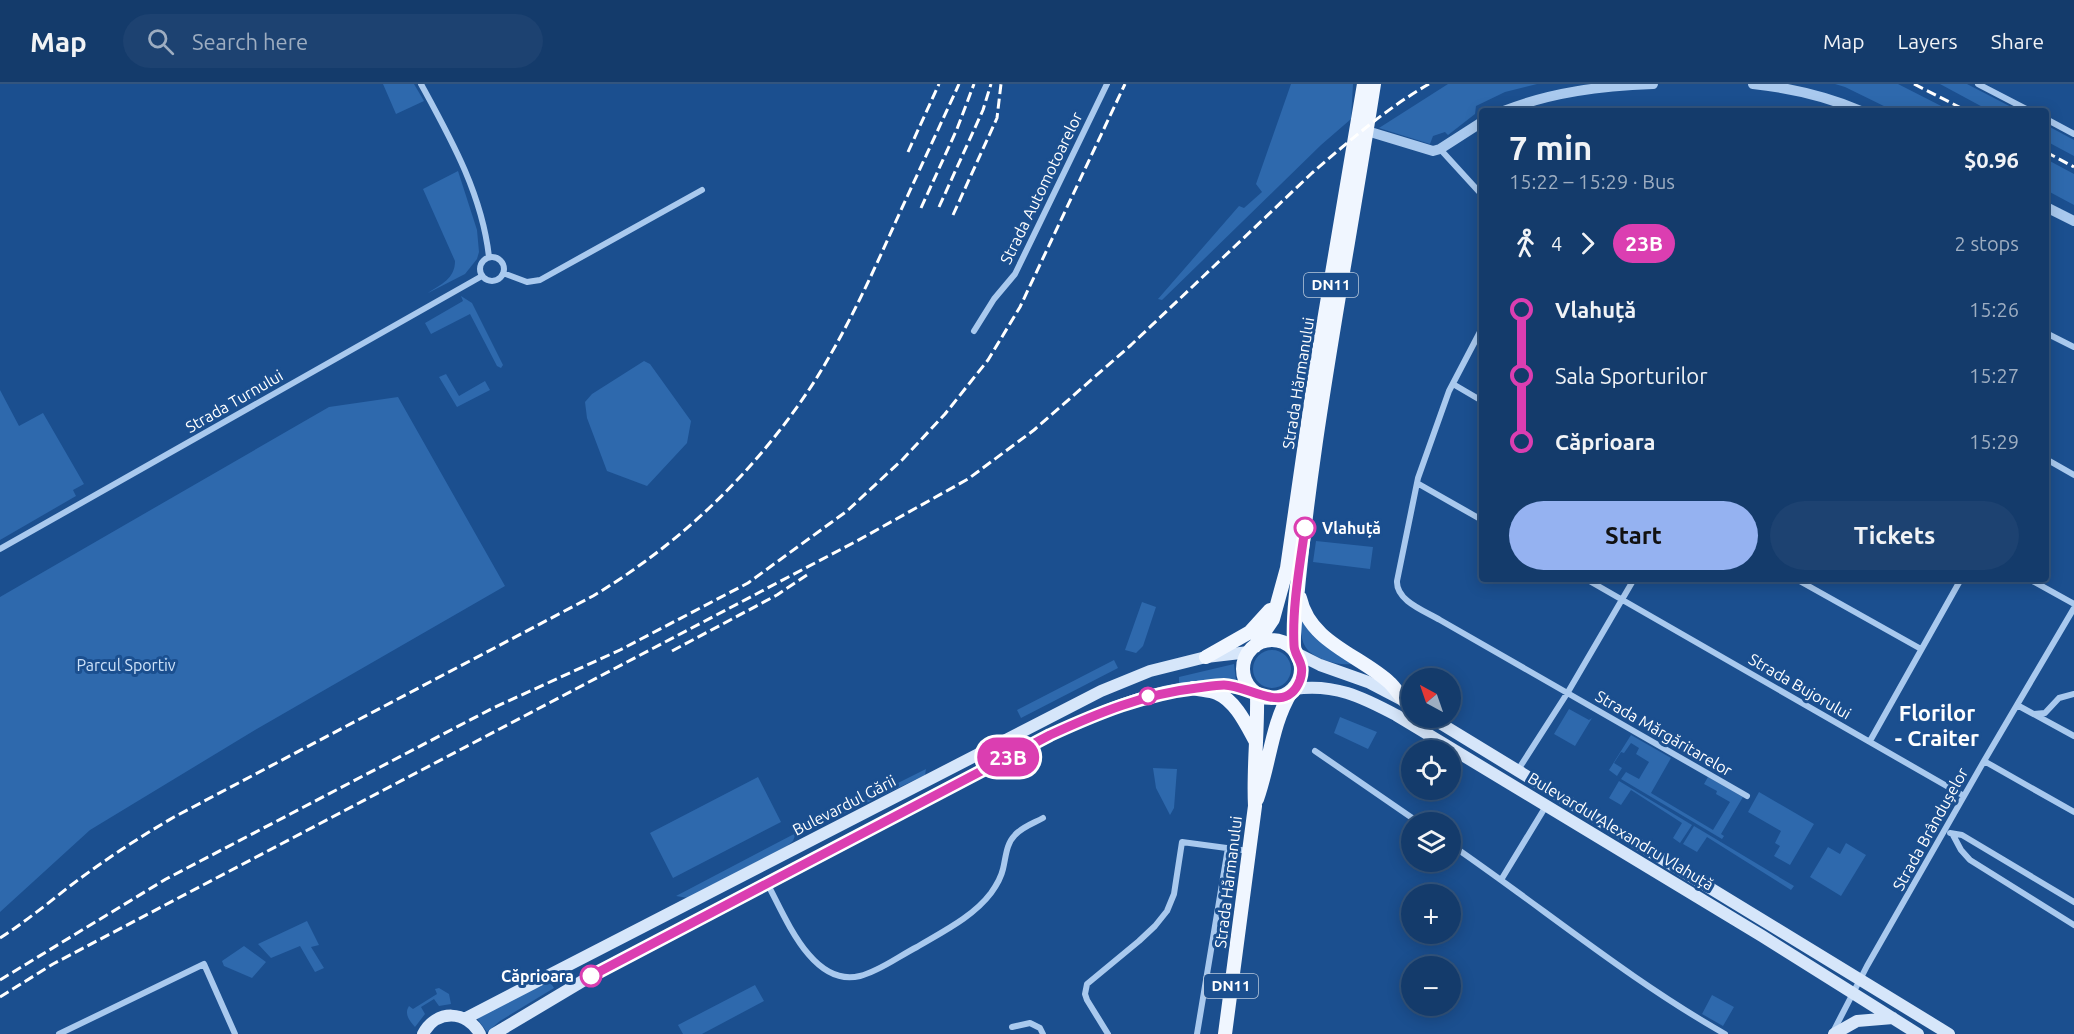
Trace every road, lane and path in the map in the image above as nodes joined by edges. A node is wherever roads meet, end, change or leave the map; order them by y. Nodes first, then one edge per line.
1 (422, 84) edge
2 (1107, 84) edge
3 (1365, 84) edge
4 (1374, 84) edge
5 (1653, 84) edge
6 (1753, 84) edge
7 (1978, 84) edge
8 (1515, 108) edge
9 (1852, 108) edge
10 (2024, 108) edge
11 (2049, 121) edge
12 (1479, 124) edge
13 (1367, 131) junction
14 (2074, 134) edge
15 (1440, 149) junction
16 (702, 190) dead end
17 (1479, 192) edge
18 (2049, 208) edge
19 (2074, 221) edge
20 (489, 257) junction
21 (503, 273) junction
22 (482, 276) junction
23 (974, 331) dead end
24 (1479, 334) edge
25 (2049, 334) edge
26 (2074, 347) edge
27 (1453, 384) junction
28 (1479, 398) edge
29 (2049, 461) edge
30 (2074, 475) edge
31 (1417, 483) junction
32 (1479, 518) edge
33 (0, 549) edge
34 (1591, 582) edge
35 (1633, 582) edge
36 (1801, 582) edge
37 (1959, 582) edge
38 (2035, 582) edge
39 (1298, 583) junction
40 (1279, 599) junction
41 (1622, 600) junction
42 (2074, 606) edge
43 (1252, 649) junction
44 (1921, 649) junction
45 (1296, 651) junction
46 (1206, 657) junction
47 (1193, 688) junction
48 (1292, 691) junction
49 (1255, 692) junction
50 (1568, 692) junction
51 (2074, 693) edge
52 (1401, 696) edge
53 (1401, 700) edge
54 (2017, 705) junction
55 (2034, 714) junction
56 (1448, 728) edge
57 (2074, 736) edge
58 (1870, 741) junction
59 (1256, 744) junction
60 (1315, 751) dead end
61 (1984, 761) junction
62 (1518, 770) junction
63 (1747, 796) dead end
64 (1964, 796) junction
65 (1547, 805) junction
66 (1254, 806) junction
67 (1403, 812) edge
68 (2074, 812) edge
69 (1043, 818) dead end
70 (1944, 830) junction
71 (1953, 835) junction
72 (1228, 848) junction
73 (1249, 851) junction
74 (1461, 852) edge
75 (1501, 880) junction
76 (767, 882) junction
77 (2074, 902) edge
78 (2074, 925) edge
79 (1859, 980) junction
80 (1853, 994) junction
81 (466, 1018) junction
82 (1893, 1018) junction
83 (1012, 1027) dead end
84 (59, 1034) edge
85 (235, 1034) edge
86 (423, 1034) edge
87 (480, 1034) edge
88 (494, 1034) edge
89 (1043, 1034) edge
90 (1108, 1034) edge
91 (1197, 1034) edge
92 (1225, 1034) edge
93 (1725, 1034) edge
94 (1833, 1034) edge
95 (1918, 1034) edge
96 (1949, 1034) edge

1 - 20 street
2 - 23 street, Strada Automotoarelor
3 - 40 main road, Strada Hărmanului / DN11
4 - 13 main road, Strada Hărmanului / DN11
5 - 8 street
6 - 9 street
7 - 10 street
11 - 14 street
12 - 15 street
13 - 15 street
13 - 39 main road, Strada Hărmanului / DN11
15 - 17 street
16 - 21 street
18 - 19 street
20 - 21 street
20 - 22 street
21 - 22 street
22 - 33 street, Strada Turnului
24 - 27 street
25 - 26 street
27 - 28 street
27 - 31 street
29 - 30 street
31 - 32 street
31 - 50 street, Strada Mărgăritarelor
34 - 41 street, Strada Bujorului
35 - 41 street
36 - 44 street
37 - 44 street
38 - 42 street
39 - 45 main road, Strada Hărmanului / DN11
39 - 52 main road
40 - 43 main road, Strada Hărmanului / DN11
40 - 46 main road
41 - 50 street
41 - 58 street, Strada Bujorului
42 - 54 street, Strada Brândușelor
43 - 45 main road
43 - 46 main road, Bulevardul Gării
43 - 49 main road
44 - 58 street
45 - 48 main road
45 - 53 main road
46 - 81 main road, Bulevardul Gării
47 - 49 main road, Bulevardul Gării
47 - 59 main road
47 - 76 main road, Bulevardul Gării
48 - 49 main road
48 - 65 main road, Bulevardul Alexandru Vlahuță
48 - 66 main road, Strada Hărmanului / DN11
49 - 59 main road, Strada Hărmanului / DN11
50 - 62 street
50 - 63 street, Strada Mărgăritarelor
51 - 55 street
54 - 55 street
54 - 61 street, Strada Brândușelor
55 - 57 street
56 - 62 main road, Bulevardul Alexandru Vlahuță
58 - 64 street, Strada Bujorului
59 - 66 main road, Strada Hărmanului / DN11
60 - 67 street
61 - 64 street, Strada Brândușelor
61 - 68 street
62 - 79 main road, Bulevardul Alexandru Vlahuță
64 - 70 street, Strada Brândușelor
65 - 75 street
65 - 80 main road, Bulevardul Alexandru Vlahuță
66 - 73 main road, Strada Hărmanului / DN11
69 - 76 street
70 - 71 street
70 - 79 street, Strada Brândușelor
71 - 77 street
71 - 78 street
72 - 73 street
72 - 90 street
72 - 91 street
73 - 92 main road, Strada Hărmanului / DN11
74 - 75 street
75 - 93 street
76 - 88 main road, Bulevardul Gării
79 - 80 street, Strada Brândușelor
79 - 96 main road, Bulevardul Alexandru Vlahuță
80 - 82 main road, Bulevardul Alexandru Vlahuță
80 - 94 street, Strada Brândușelor
81 - 86 main road
81 - 87 main road
82 - 94 main road
82 - 95 main road, Bulevardul Alexandru Vlahuță
83 - 89 street
84 - 85 street

